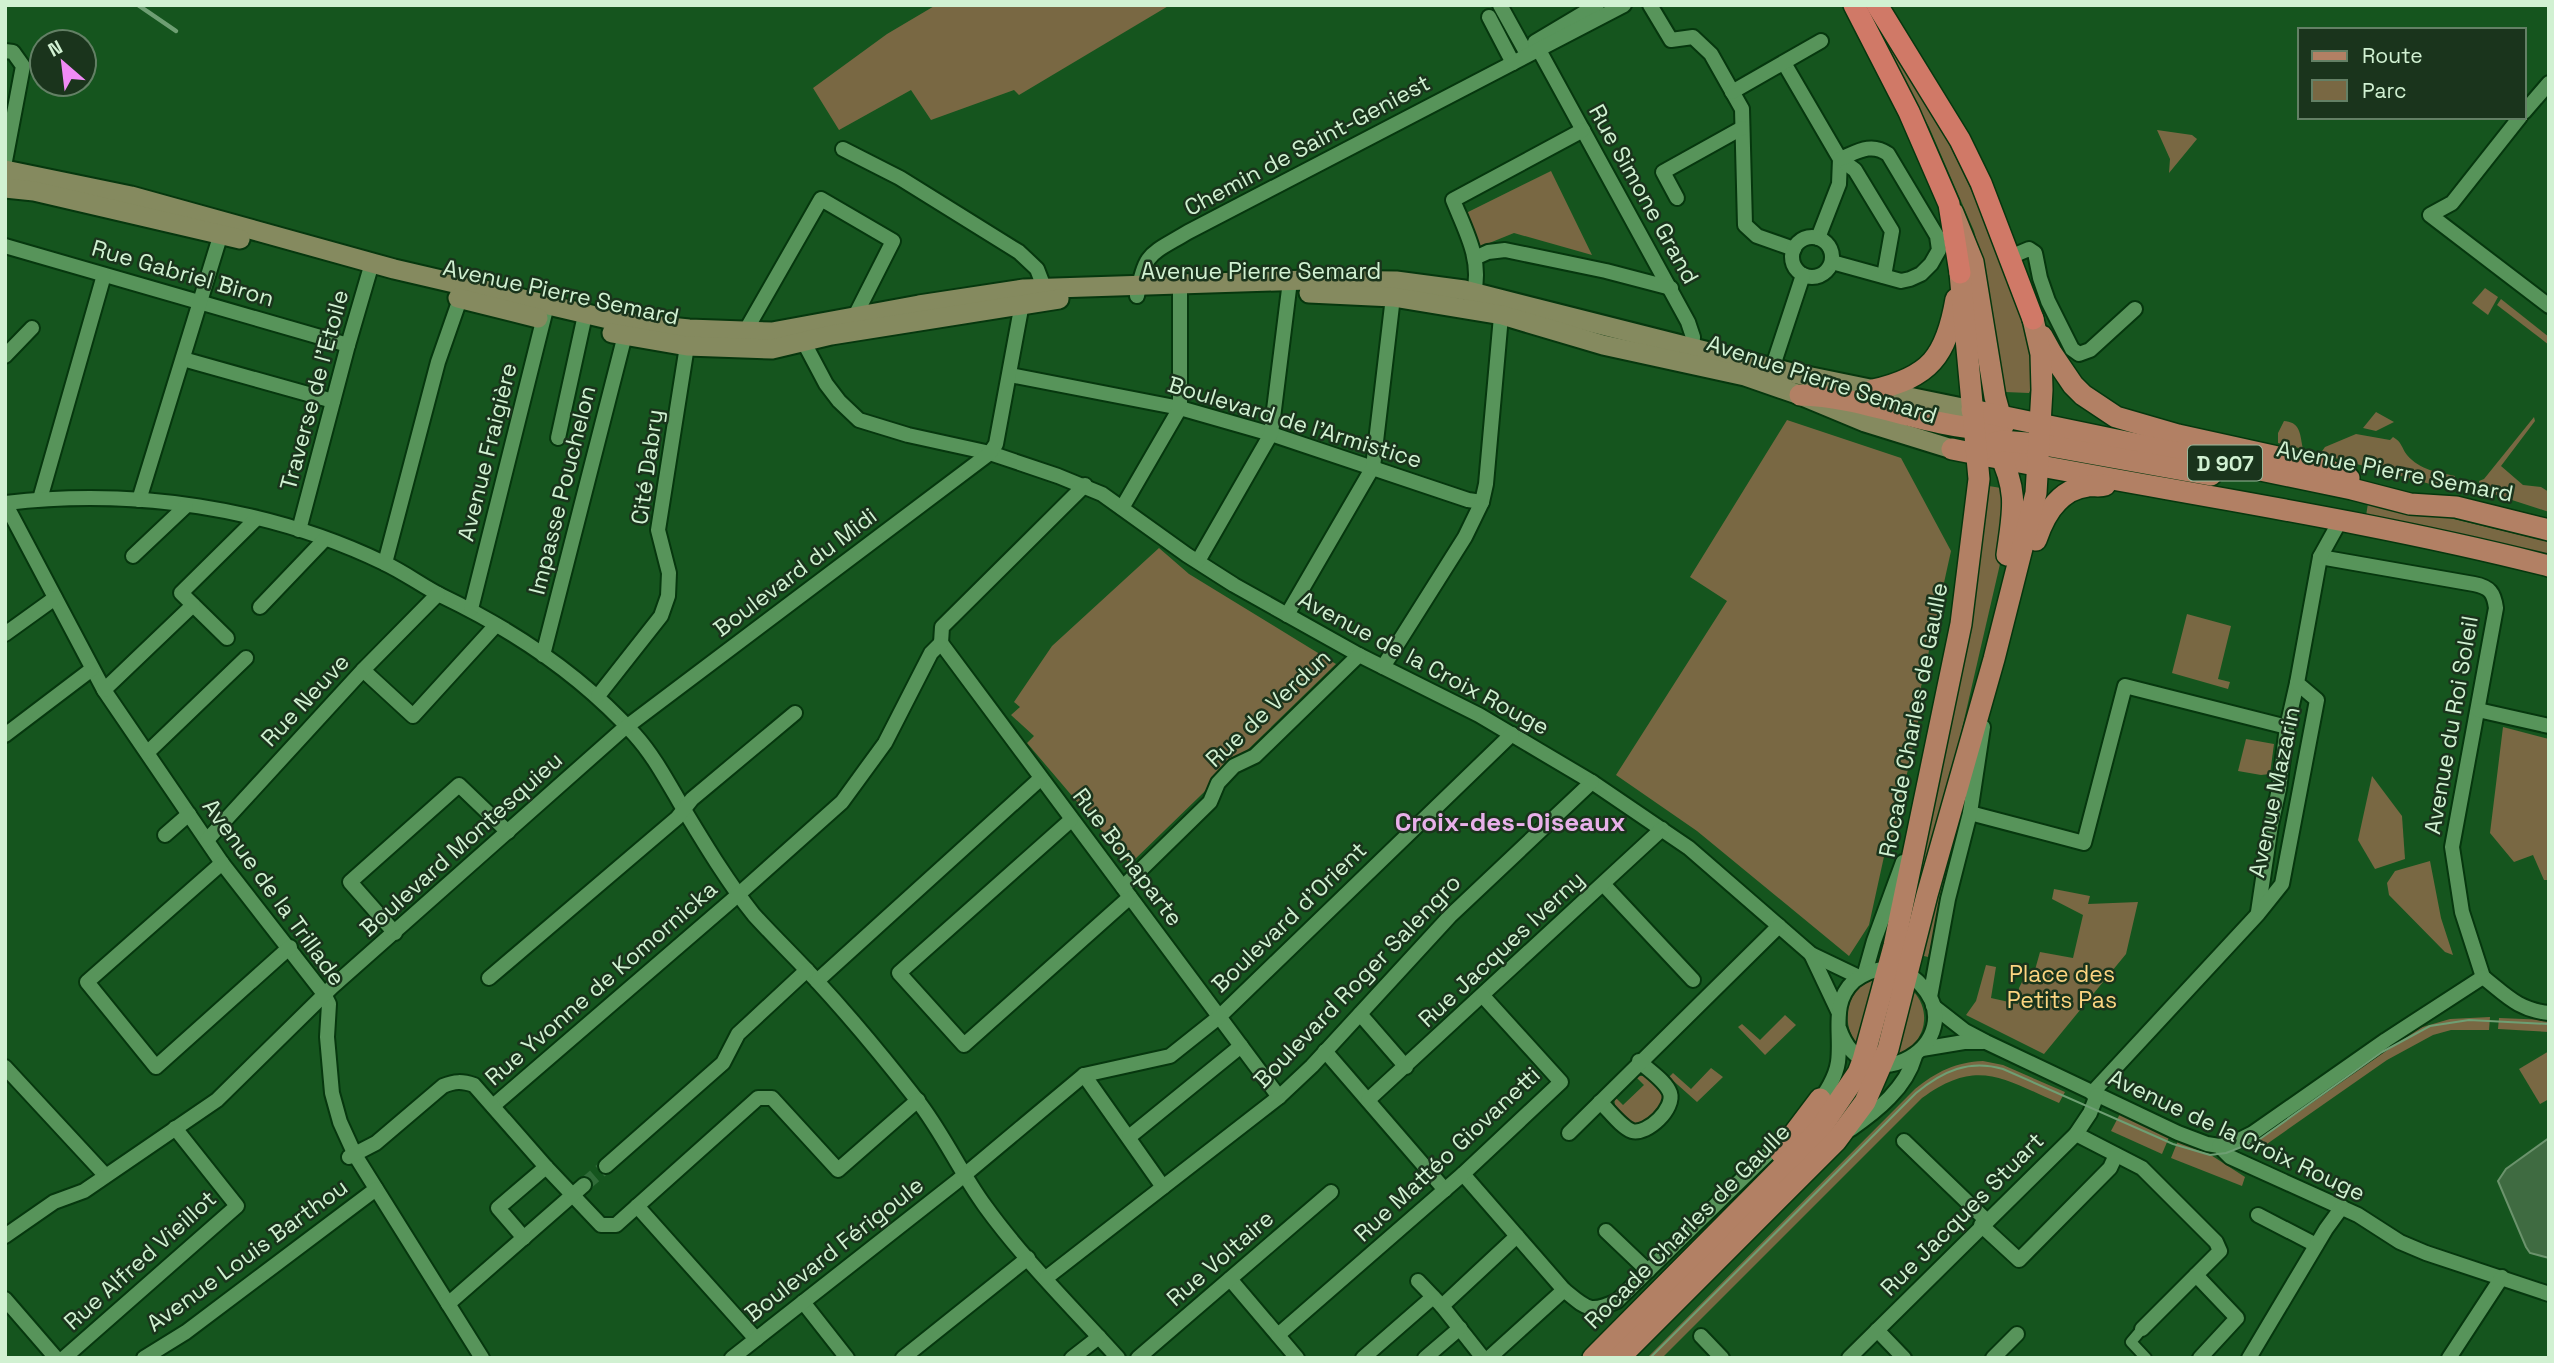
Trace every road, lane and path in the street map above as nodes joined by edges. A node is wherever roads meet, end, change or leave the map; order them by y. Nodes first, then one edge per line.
1 (1500, 5) edge
2 (1597, 5) edge
3 (1624, 5) edge
4 (1650, 5) edge
5 (1854, 5) edge
6 (1877, 5) edge
7 (1489, 17) dead end
8 (1821, 41) dead end
9 (5, 51) edge
10 (1530, 53) junction
11 (1784, 62) junction
12 (1513, 63) junction
13 (2549, 83) edge
14 (1732, 92) junction
15 (2526, 110) edge
16 (2518, 119) edge
17 (1742, 128) junction
18 (1583, 130) junction
19 (843, 149) dead end
20 (1840, 159) junction
21 (5, 161) edge
22 (5, 170) edge
23 (5, 188) edge
24 (1677, 198) dead end
25 (1949, 204) junction
26 (223, 228) junction
27 (1818, 238) junction
28 (5, 246) edge
29 (1794, 249) junction
30 (2010, 257) junction
31 (1475, 258) junction
32 (1832, 262) junction
33 (371, 269) junction
34 (1961, 273) junction
35 (104, 275) junction
36 (1803, 275) junction
37 (1884, 276) junction
38 (1289, 287) junction
39 (1671, 288) junction
40 (1137, 290) junction
41 (1180, 290) junction
42 (1474, 292) junction
43 (1046, 294) junction
44 (1023, 297) junction
45 (1392, 297) junction
46 (460, 299) junction
47 (201, 302) junction
48 (2549, 306) edge
49 (1502, 307) junction
50 (2135, 309) dead end
51 (545, 313) junction
52 (855, 316) junction
53 (2033, 319) junction
54 (584, 322) junction
55 (32, 328) dead end
56 (746, 330) junction
57 (799, 334) junction
58 (625, 335) junction
59 (348, 345) junction
60 (687, 346) junction
61 (5, 356) edge
62 (1695, 356) junction
63 (183, 359) junction
64 (1010, 375) junction
65 (1770, 375) junction
66 (1872, 390) junction
67 (1800, 394) junction
68 (333, 401) junction
69 (1180, 408) junction
70 (2036, 424) junction
71 (1271, 434) junction
72 (1991, 435) junction
73 (558, 438) dead end
74 (1952, 449) junction
75 (990, 453) junction
76 (2039, 466) junction
77 (1373, 467) junction
78 (1979, 479) junction
79 (2117, 480) junction
80 (1085, 485) junction
81 (40, 499) junction
82 (139, 500) junction
83 (1482, 502) junction
84 (6, 503) edge
85 (186, 506) junction
86 (2456, 506) junction
87 (1122, 508) junction
88 (256, 519) junction
89 (2340, 521) junction
90 (299, 530) junction
91 (2549, 530) edge
92 (12, 533) edge
93 (326, 539) junction
94 (133, 556) dead end
95 (2320, 557) junction
96 (1198, 561) junction
97 (385, 563) junction
98 (2549, 566) edge
99 (438, 594) junction
100 (55, 598) junction
101 (193, 605) junction
102 (260, 607) dead end
103 (471, 610) junction
104 (1287, 615) junction
105 (2003, 620) junction
106 (496, 625) junction
107 (5, 634) edge
108 (227, 638) dead end
109 (941, 643) junction
110 (543, 655) junction
111 (1359, 655) junction
112 (246, 657) dead end
113 (1994, 659) junction
114 (1383, 667) junction
115 (92, 669) junction
116 (363, 670) junction
117 (2297, 683) junction
118 (104, 690) junction
119 (598, 696) junction
120 (2478, 710) junction
121 (794, 713) dead end
122 (2549, 726) edge
123 (627, 727) junction
124 (2287, 727) junction
125 (1512, 734) junction
126 (5, 735) edge
127 (148, 752) junction
128 (1040, 779) junction
129 (1592, 782) junction
130 (1922, 808) junction
131 (684, 810) junction
132 (1970, 813) junction
133 (189, 814) junction
134 (1071, 820) junction
135 (1662, 829) junction
136 (508, 832) junction
137 (166, 835) dead end
138 (207, 840) junction
139 (222, 863) junction
140 (1604, 885) junction
141 (1126, 892) junction
142 (739, 895) junction
143 (2258, 914) junction
144 (1779, 926) junction
145 (395, 933) junction
146 (290, 947) junction
147 (1811, 954) junction
148 (1898, 972) junction
149 (812, 975) junction
150 (1862, 975) junction
151 (489, 978) dead end
152 (2483, 978) junction
153 (1693, 980) dead end
154 (324, 994) junction
155 (1483, 996) junction
156 (1931, 1001) junction
157 (1838, 1011) junction
158 (2549, 1013) edge
159 (1360, 1014) junction
160 (1219, 1017) junction
161 (1839, 1028) junction
162 (1986, 1042) junction
163 (1241, 1046) junction
164 (1325, 1051) junction
165 (1919, 1053) junction
166 (1639, 1061) junction
167 (1873, 1063) junction
168 (5, 1067) edge
169 (1406, 1067) junction
170 (1084, 1075) junction
171 (2095, 1094) junction
172 (1279, 1097) junction
173 (1368, 1100) junction
174 (1820, 1100) junction
175 (918, 1101) junction
176 (1600, 1102) junction
177 (492, 1105) junction
178 (175, 1128) junction
179 (1569, 1133) dead end
180 (2076, 1134) junction
181 (1129, 1137) junction
182 (1836, 1141) junction
183 (1904, 1141) dead end
184 (2219, 1146) junction
185 (2116, 1155) junction
186 (352, 1156) junction
187 (606, 1166) tunnel mouth
188 (546, 1167) junction
189 (964, 1174) junction
190 (1463, 1174) junction
191 (105, 1175) junction
192 (584, 1185) tunnel mouth
193 (1163, 1187) junction
194 (376, 1189) junction
195 (1445, 1190) junction
196 (1331, 1192) dead end
197 (573, 1195) junction
198 (637, 1206) junction
199 (2342, 1207) junction
200 (2258, 1215) dead end
201 (1733, 1219) junction
202 (1984, 1223) junction
203 (1606, 1231) dead end
204 (5, 1236) edge
205 (1517, 1236) junction
206 (524, 1238) junction
207 (2316, 1245) junction
208 (1028, 1258) junction
209 (1648, 1270) junction
210 (2196, 1275) junction
211 (2502, 1277) junction
212 (1046, 1278) junction
213 (1230, 1279) junction
214 (1418, 1281) dead end
215 (1564, 1290) junction
216 (2549, 1294) edge
217 (5, 1299) edge
218 (803, 1302) junction
219 (1438, 1302) junction
220 (447, 1304) junction
221 (1460, 1328) junction
222 (2142, 1329) joint
223 (1877, 1330) junction
224 (2017, 1334) dead end
225 (1278, 1335) junction
226 (1701, 1336) dead end
227 (1098, 1337) junction
228 (756, 1339) junction
229 (1852, 1357) edge
230 (56, 1358) edge
231 (64, 1358) edge
232 (144, 1358) edge
233 (482, 1358) edge
234 (732, 1358) edge
235 (847, 1358) edge
236 (902, 1358) edge
237 (1072, 1358) edge
238 (1118, 1358) edge
239 (1138, 1358) edge
240 (1297, 1358) edge
241 (1363, 1358) edge
242 (1424, 1358) edge
243 (1483, 1358) edge
244 (1489, 1358) edge
245 (1593, 1358) edge
246 (1619, 1358) edge
247 (1722, 1358) edge
248 (1904, 1358) edge
249 (1993, 1358) edge
250 (2146, 1358) edge
251 (2200, 1358) edge
252 (2249, 1358) edge
253 (2449, 1358) edge

1 - 10 street, Rue Simone Grand
2 - 10 street, Chemin de Saint-Geniest
3 - 10 street, Chemin de Saint-Geniest
4 - 14 street
5 - 25 highway, Rocade Charles de Gaulle
6 - 30 highway
7 - 12 street
8 - 11 street
9 - 21 street
10 - 12 street, Chemin de Saint-Geniest
10 - 18 street, Rue Simone Grand
11 - 14 street
11 - 20 street
12 - 40 street, Chemin de Saint-Geniest
13 - 15 street
14 - 17 street
16 - 48 street
17 - 24 street
17 - 29 street
18 - 31 street
18 - 39 street, Rue Simone Grand
19 - 43 street
20 - 27 street
20 - 37 street
20 - 37 street
22 - 26 main road, Avenue Pierre Semard
23 - 26 main road, Avenue Pierre Semard
25 - 34 highway, Rocade Charles de Gaulle
25 - 72 main road
26 - 33 main road, Avenue Pierre Semard
26 - 47 street
27 - 29 street
27 - 32 street
28 - 35 street, Rue Gabriel Biron
29 - 36 street
30 - 50 street
30 - 53 highway
31 - 39 street
31 - 42 street
32 - 36 street
32 - 37 street
33 - 46 main road, Avenue Pierre Semard
33 - 51 main road, Avenue Pierre Semard
33 - 59 street, Traverse de l'Etoile
34 - 66 main road
34 - 72 main road, Rocade Charles de Gaulle
35 - 47 street, Rue Gabriel Biron
35 - 81 street
36 - 65 street
38 - 41 main road, Avenue Pierre Semard
38 - 42 main road, Avenue Pierre Semard
38 - 45 main road, Avenue Pierre Semard
38 - 71 street
39 - 62 street, Rue Simone Grand
40 - 41 main road, Avenue Pierre Semard
40 - 43 main road, Avenue Pierre Semard
41 - 69 street
42 - 49 main road, Avenue Pierre Semard
43 - 44 main road, Avenue Pierre Semard
44 - 52 main road, Avenue Pierre Semard
44 - 57 main road, Avenue Pierre Semard
44 - 64 street
45 - 49 main road, Avenue Pierre Semard
45 - 77 street
46 - 51 main road, Avenue Pierre Semard
46 - 97 street
47 - 59 street, Rue Gabriel Biron
47 - 63 street
49 - 62 main road, Avenue Pierre Semard
49 - 83 street
51 - 54 main road, Avenue Pierre Semard
51 - 103 street, Avenue Fraigière
52 - 56 street
52 - 57 main road, Avenue Pierre Semard
53 - 70 main road, Rocade Charles de Gaulle
53 - 86 main road
54 - 56 main road, Avenue Pierre Semard
54 - 58 main road, Avenue Pierre Semard
54 - 73 street
55 - 61 street
56 - 57 main road, Avenue Pierre Semard
57 - 60 main road, Avenue Pierre Semard
57 - 75 street, Avenue de la Croix Rouge
58 - 60 main road, Avenue Pierre Semard
58 - 110 street, Impasse Pouchelon
59 - 68 street, Traverse de l'Etoile
60 - 119 street, Cité Dabry
62 - 65 main road, Avenue Pierre Semard
63 - 68 street
63 - 82 street
64 - 69 street, Boulevard de l'Armistice
64 - 75 street
65 - 66 main road, Avenue Pierre Semard
65 - 67 main road, Avenue Pierre Semard
66 - 72 main road, Avenue Pierre Semard
67 - 72 main road
67 - 74 main road, Avenue Pierre Semard
68 - 90 street, Traverse de l'Etoile
69 - 71 street, Boulevard de l'Armistice
69 - 87 street
70 - 72 main road, Avenue Pierre Semard / D 907
70 - 76 main road, Rocade Charles de Gaulle
70 - 86 main road, Avenue Pierre Semard / D 907
71 - 77 street, Boulevard de l'Armistice
71 - 96 street
72 - 74 main road, Avenue Pierre Semard
72 - 76 main road
72 - 78 main road, Rocade Charles de Gaulle
72 - 105 main road
74 - 78 main road
75 - 80 street, Avenue de la Croix Rouge
75 - 123 street, Boulevard du Midi
76 - 79 main road, D 907
76 - 105 main road, Rocade Charles de Gaulle
77 - 83 street, Boulevard de l'Armistice
77 - 104 street
78 - 130 main road, Rocade Charles de Gaulle
79 - 89 main road, D 907
79 - 105 main road
80 - 87 street, Avenue de la Croix Rouge
80 - 109 street, Rue Yvonne de Komornicka
81 - 82 street
81 - 84 street
82 - 85 street
83 - 114 street
84 - 92 street, Avenue de la Trillade
85 - 88 street
85 - 94 street
86 - 91 main road, Avenue Pierre Semard / D 907
87 - 96 street, Avenue de la Croix Rouge
88 - 90 street
88 - 101 street
89 - 95 street, Avenue Mazarin
89 - 98 main road, D 907
90 - 93 street
92 - 100 street, Avenue de la Trillade
93 - 97 street
93 - 102 street
95 - 117 street, Avenue Mazarin
95 - 120 street, Avenue du Roi Soleil
96 - 104 street, Avenue de la Croix Rouge
97 - 99 street
99 - 103 street
99 - 116 street, Rue Neuve
100 - 107 street
100 - 115 street, Avenue de la Trillade
101 - 108 street
101 - 118 street
103 - 106 street
104 - 111 street, Avenue de la Croix Rouge
105 - 113 main road, Rocade Charles de Gaulle
106 - 110 street
106 - 116 street
109 - 128 street, Rue Bonaparte
109 - 142 street, Rue Yvonne de Komornicka
110 - 119 street
111 - 114 street, Avenue de la Croix Rouge
111 - 141 street, Rue de Verdun
112 - 127 street
113 - 132 street
113 - 148 main road, Rocade Charles de Gaulle
114 - 125 street, Avenue de la Croix Rouge
115 - 118 street, Avenue de la Trillade
115 - 126 street
116 - 138 street, Rue Neuve
117 - 124 street, Avenue Mazarin
117 - 143 street, Avenue Mazarin
118 - 127 street, Avenue de la Trillade
119 - 123 street
120 - 122 street
120 - 152 street, Avenue du Roi Soleil
121 - 131 street
123 - 131 street
123 - 136 street, Boulevard Montesquieu
124 - 132 street
124 - 143 street, Avenue Mazarin
125 - 129 street, Avenue de la Croix Rouge
125 - 160 street, Boulevard d'Orient
127 - 133 street, Avenue de la Trillade
128 - 134 street, Rue Bonaparte
128 - 149 street
129 - 135 street, Avenue de la Croix Rouge
129 - 159 street, Boulevard Roger Salengro
130 - 148 main road, Rocade Charles de Gaulle
130 - 150 street
131 - 142 street
131 - 151 street
132 - 156 street
133 - 137 street
133 - 138 street, Avenue de la Trillade
134 - 141 street, Rue Bonaparte
134 - 141 street, Rue de Verdun
135 - 140 street, Rue Jacques Iverny
135 - 144 street, Avenue de la Croix Rouge
136 - 145 street, Boulevard Montesquieu
136 - 145 street
138 - 139 street, Avenue de la Trillade
139 - 146 street, Avenue de la Trillade
139 - 146 street
140 - 153 street
140 - 155 street, Rue Jacques Iverny
141 - 160 street, Rue Bonaparte
142 - 149 street
142 - 177 street, Rue Yvonne de Komornicka
143 - 171 street, Avenue Mazarin
144 - 147 street, Avenue de la Croix Rouge
144 - 166 street
145 - 154 street, Boulevard Montesquieu
146 - 154 street, Avenue de la Trillade
147 - 150 street, Avenue de la Croix Rouge
147 - 157 street, Avenue de la Croix Rouge
148 - 150 street
148 - 156 street, Avenue de la Croix Rouge
148 - 167 main road, Rocade Charles de Gaulle
149 - 175 street
149 - 187 street
150 - 157 street
152 - 158 street
152 - 184 street
154 - 178 street, Boulevard Montesquieu
154 - 186 street, Avenue de la Trillade
155 - 169 street, Rue Jacques Iverny
155 - 190 street, Rue Mattéo Giovanetti
156 - 162 street, Avenue de la Croix Rouge
156 - 165 street
157 - 161 street
159 - 164 street, Boulevard Roger Salengro
159 - 169 street
160 - 163 street, Rue Bonaparte
160 - 170 street, Boulevard d'Orient
161 - 167 street
161 - 174 street
162 - 165 street
162 - 171 street, Avenue de la Croix Rouge
163 - 172 street, Rue Bonaparte
163 - 181 street
164 - 172 street, Boulevard Roger Salengro
164 - 173 street
165 - 167 street
165 - 182 street
166 - 176 street
166 - 176 street
167 - 182 main road, Rocade Charles de Gaulle
167 - 201 main road, Rocade Charles de Gaulle
168 - 191 street
169 - 173 street, Rue Jacques Iverny
170 - 181 street
170 - 189 street, Boulevard Férigoule
171 - 180 street, Rue Jacques Stuart
171 - 184 street, Avenue de la Croix Rouge
172 - 193 street, Boulevard Roger Salengro
173 - 195 street
174 - 201 main road
174 - 209 street
175 - 189 street
175 - 198 street
176 - 179 street
177 - 186 street
177 - 188 street
178 - 191 street, Boulevard Montesquieu
178 - 231 street, Rue Alfred Vieillot
180 - 185 street
180 - 202 street, Rue Jacques Stuart
181 - 193 street
182 - 246 main road, Rocade Charles de Gaulle
183 - 202 street
184 - 199 street, Avenue de la Croix Rouge
185 - 202 street
185 - 210 street
186 - 194 street, Avenue de la Trillade
188 - 197 street
188 - 206 street
189 - 208 street
189 - 218 street, Boulevard Férigoule
190 - 195 street, Rue Mattéo Giovanetti
190 - 205 street
191 - 204 street, Boulevard Montesquieu
192 - 197 street
193 - 212 street, Boulevard Roger Salengro
194 - 220 street, Avenue de la Trillade
194 - 232 street, Avenue Louis Barthou
195 - 225 street, Rue Mattéo Giovanetti
196 - 213 street, Rue Voltaire
197 - 198 street
197 - 206 street
198 - 228 street
199 - 207 street
199 - 211 street, Avenue de la Croix Rouge
200 - 207 street
201 - 245 main road, Rocade Charles de Gaulle
202 - 223 street, Rue Jacques Stuart
203 - 209 street
205 - 215 street
205 - 219 street
206 - 220 street
207 - 252 street
208 - 212 street
208 - 236 street
209 - 215 street
210 - 222 street
210 - 251 street
211 - 216 street, Avenue de la Croix Rouge
211 - 253 street
212 - 227 street
213 - 225 street
213 - 239 street, Rue Voltaire
214 - 219 street
215 - 244 street
217 - 230 street
218 - 228 street, Boulevard Férigoule
218 - 235 street
219 - 221 street
219 - 241 street
220 - 233 street, Avenue de la Trillade
221 - 242 street
221 - 243 street
222 - 250 street
223 - 229 street, Rue Jacques Stuart
223 - 248 street
224 - 249 street
225 - 240 street
226 - 247 street
227 - 237 street
227 - 238 street
228 - 234 street, Boulevard Férigoule

